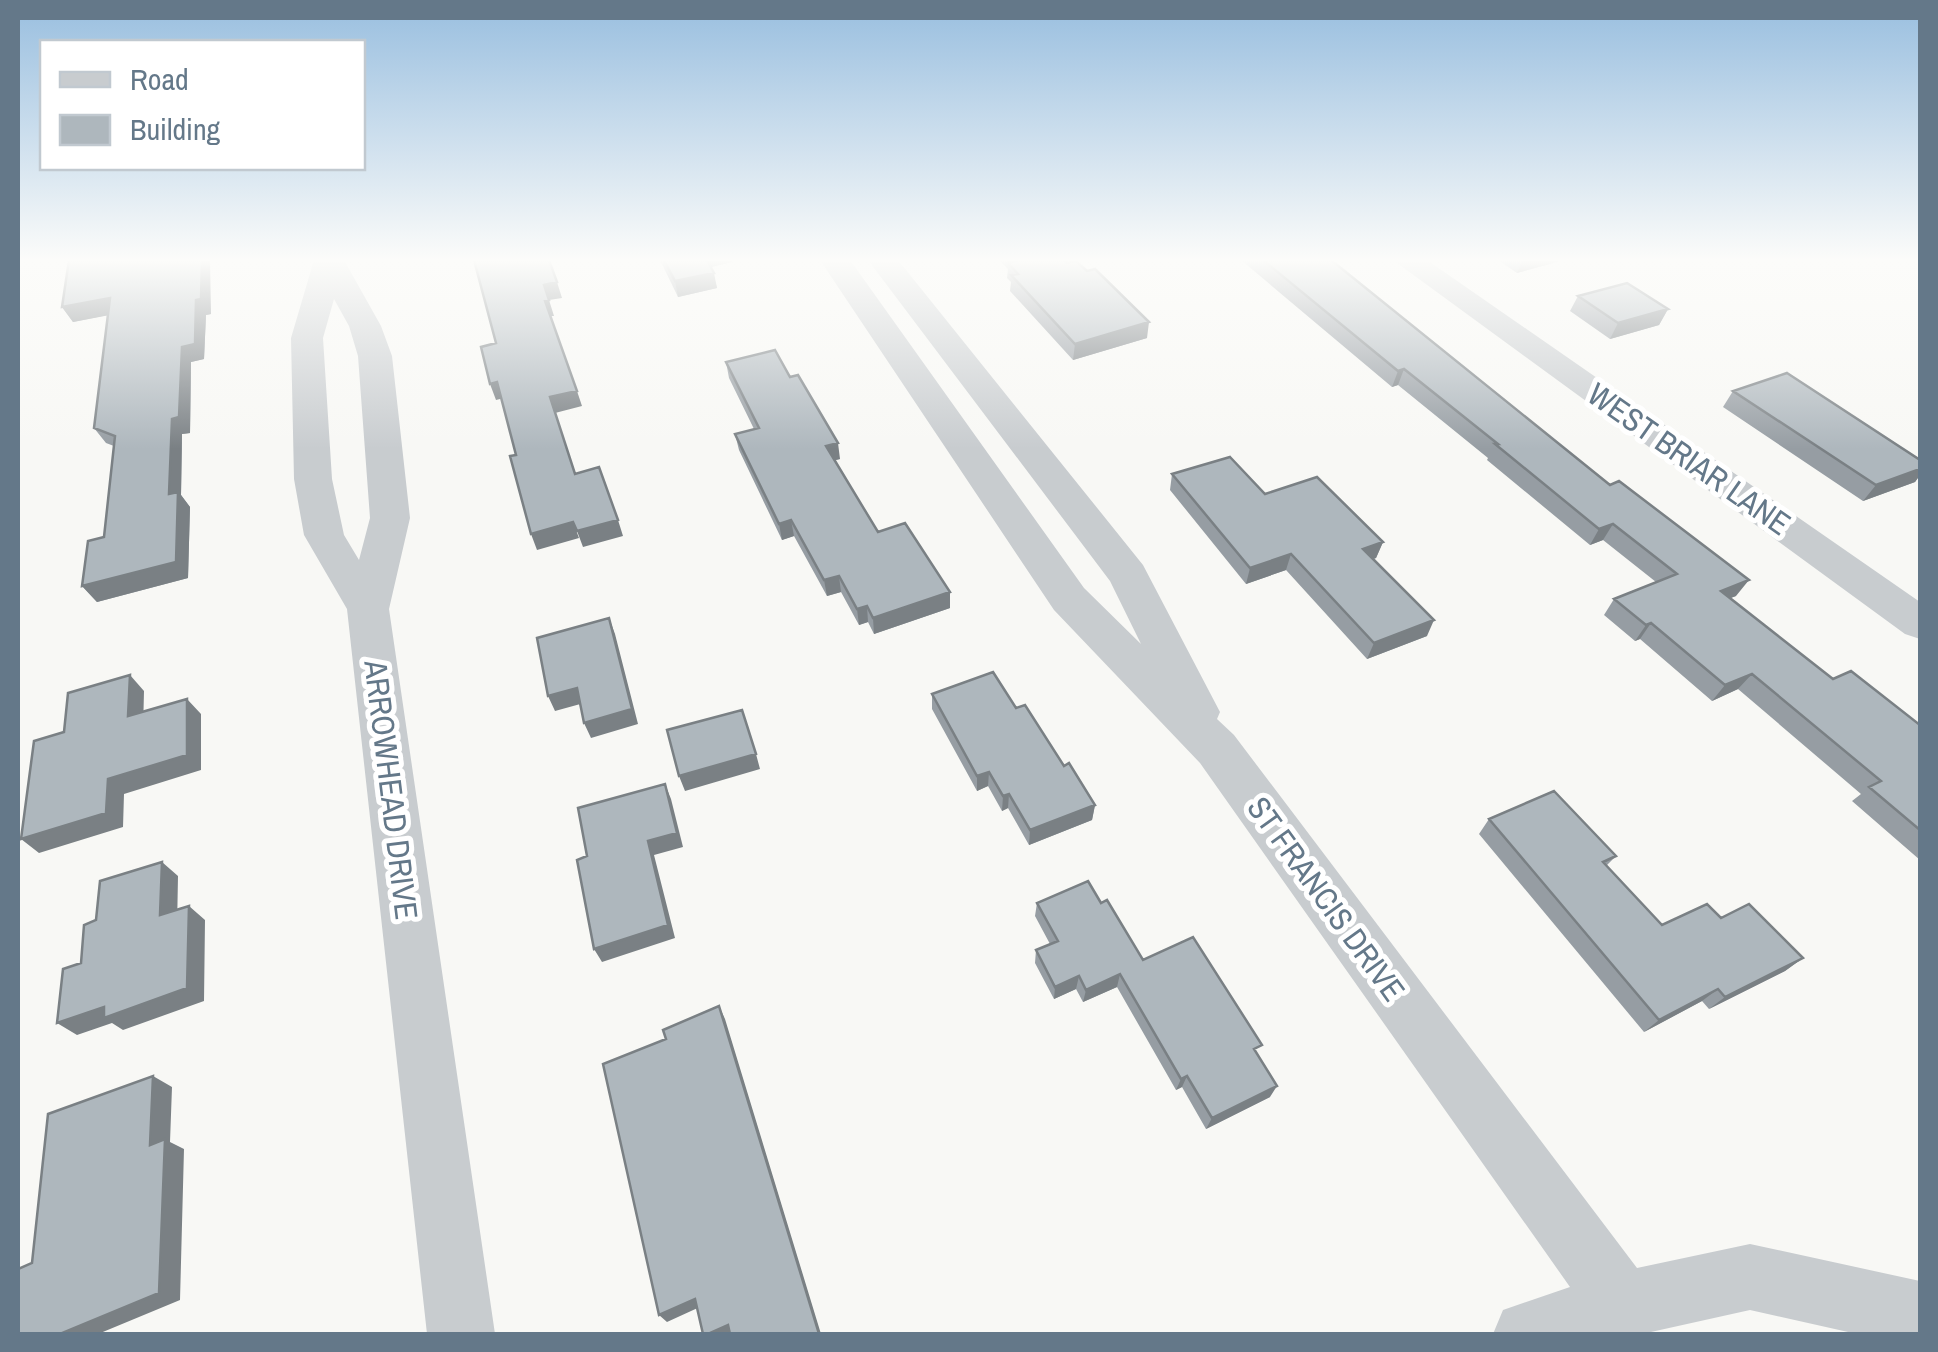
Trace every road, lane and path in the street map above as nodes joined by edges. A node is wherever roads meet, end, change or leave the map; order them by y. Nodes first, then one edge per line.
1 (311, 323) edge
2 (362, 323) edge
3 (879, 323) edge
4 (932, 323) edge
5 (1497, 323) edge
6 (368, 609) junction
7 (1920, 623) edge
8 (1216, 750) junction
9 (1624, 1305) junction
10 (1920, 1315) edge
11 (461, 1334) edge
12 (1528, 1334) edge

1 - 6 street, ARROWHEAD DRIVE
2 - 6 street
3 - 8 street, ST FRANCIS DRIVE
4 - 8 street
5 - 7 street, WEST BRIAR LANE
6 - 11 street, ARROWHEAD DRIVE
8 - 9 street, ST FRANCIS DRIVE
9 - 10 street
9 - 12 street

